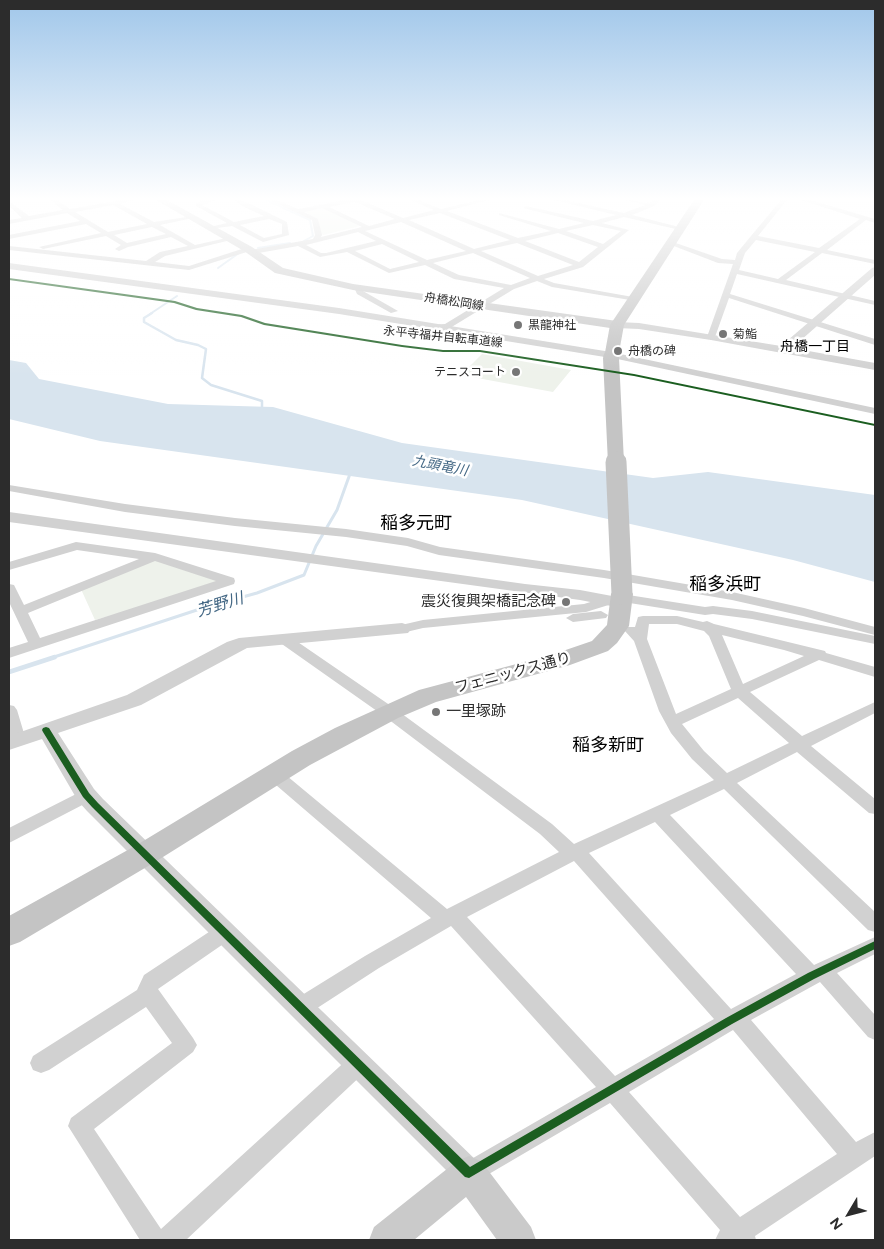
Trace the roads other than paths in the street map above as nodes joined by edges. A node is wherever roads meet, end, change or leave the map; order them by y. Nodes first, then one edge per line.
1 (106, 258) edge
2 (156, 258) edge
3 (223, 258) edge
4 (262, 258) edge
5 (364, 258) edge
6 (418, 258) edge
7 (442, 258) edge
8 (491, 258) edge
9 (567, 258) edge
10 (589, 258) edge
11 (660, 258) edge
12 (713, 258) edge
13 (739, 258) edge
14 (809, 258) edge
15 (858, 258) edge
16 (426, 262) junction
17 (738, 262) junction
18 (875, 262) edge
19 (148, 263) junction
20 (582, 264) junction
21 (9, 266) edge
22 (875, 270) edge
23 (734, 271) junction
24 (538, 279) junction
25 (780, 281) junction
26 (512, 286) junction
27 (358, 287) junction
28 (726, 295) junction
29 (845, 296) junction
30 (633, 299) junction
31 (875, 303) edge
32 (481, 306) junction
33 (394, 311) dead end
34 (814, 322) junction
35 (617, 325) junction
36 (435, 327) junction
37 (711, 337) junction
38 (875, 342) edge
39 (783, 350) junction
40 (611, 356) junction
41 (875, 366) edge
42 (875, 411) edge
43 (9, 488) edge
44 (9, 517) edge
45 (154, 557) junction
46 (9, 566) edge
47 (9, 588) edge
48 (619, 599) junction
49 (645, 602) junction
50 (20, 611) junction
51 (601, 615) dead end
52 (708, 626) junction
53 (402, 629) junction
54 (875, 631) edge
55 (284, 639) junction
56 (875, 640) edge
57 (35, 643) junction
58 (9, 653) edge
59 (820, 654) junction
60 (875, 672) edge
61 (739, 691) junction
62 (9, 710) edge
63 (873, 710) edge
64 (389, 712) junction
65 (673, 722) junction
66 (46, 730) junction
67 (13, 741) edge
68 (800, 744) junction
69 (275, 775) junction
70 (724, 782) junction
71 (86, 795) junction
72 (875, 808) edge
73 (656, 812) junction
74 (9, 836) edge
75 (574, 852) junction
76 (145, 854) junction
77 (449, 917) junction
78 (875, 924) edge
79 (9, 932) edge
80 (225, 932) junction
81 (875, 945) edge
82 (816, 973) junction
83 (149, 994) junction
84 (301, 1008) junction
85 (732, 1019) junction
86 (875, 1030) edge
87 (41, 1063) dead end
88 (358, 1064) junction
89 (612, 1090) junction
90 (875, 1143) edge
91 (854, 1157) junction
92 (469, 1173) junction
93 (736, 1238) edge
94 (154, 1240) edge
95 (168, 1240) edge
96 (387, 1240) edge
97 (518, 1240) edge

1 - 19 street
2 - 19 street
3 - 19 street
4 - 27 main road, 舟橋松岡線
5 - 16 street
6 - 16 street
7 - 16 street
8 - 24 street
9 - 20 street
10 - 20 street
11 - 30 main road, フェニックス通り
12 - 17 street
13 - 17 street
14 - 25 street
15 - 18 street
16 - 26 street
17 - 23 street
20 - 24 street
21 - 36 street
22 - 29 street
23 - 25 street
23 - 28 street
24 - 26 street
24 - 30 street
25 - 29 street
26 - 32 street
27 - 32 main road, 舟橋松岡線
27 - 33 street
28 - 34 street
28 - 37 street
29 - 31 street
29 - 34 street
30 - 35 main road, フェニックス通り
32 - 35 main road, 舟橋松岡線
32 - 36 street
34 - 38 street
34 - 39 street
35 - 37 street
35 - 40 main road, フェニックス通り
36 - 40 street
37 - 39 street
39 - 41 street
40 - 42 street
40 - 48 main road, フェニックス通り, bridge
43 - 54 street
44 - 48 street
45 - 46 street
45 - 50 street
45 - 57 street
47 - 50 street
48 - 49 street
48 - 53 street
48 - 64 main road, フェニックス通り
49 - 52 street
49 - 56 street
50 - 57 street
51 - 53 street
52 - 59 street
52 - 61 street
52 - 65 street
53 - 55 street
55 - 64 street
55 - 66 street
57 - 58 street
59 - 60 street
59 - 61 street
61 - 65 street
61 - 68 street
62 - 67 street
63 - 68 street
64 - 69 main road, フェニックス通り
64 - 75 street
65 - 70 street
66 - 67 street
66 - 71 street
68 - 70 street
68 - 72 street
69 - 76 main road, フェニックス通り
69 - 77 street
70 - 73 street
70 - 78 street
71 - 74 street
71 - 76 street
73 - 75 street
73 - 82 street
75 - 77 street
75 - 85 street
76 - 79 main road, フェニックス通り
76 - 80 street
77 - 84 street
77 - 89 street
80 - 83 street
80 - 84 street
81 - 82 street
82 - 85 street
82 - 86 street
83 - 87 street
83 - 94 street
84 - 88 street
85 - 89 street
85 - 91 street
88 - 92 street
88 - 95 street
89 - 92 street
89 - 93 street
90 - 91 street
91 - 93 street
92 - 96 main road
92 - 97 main road

